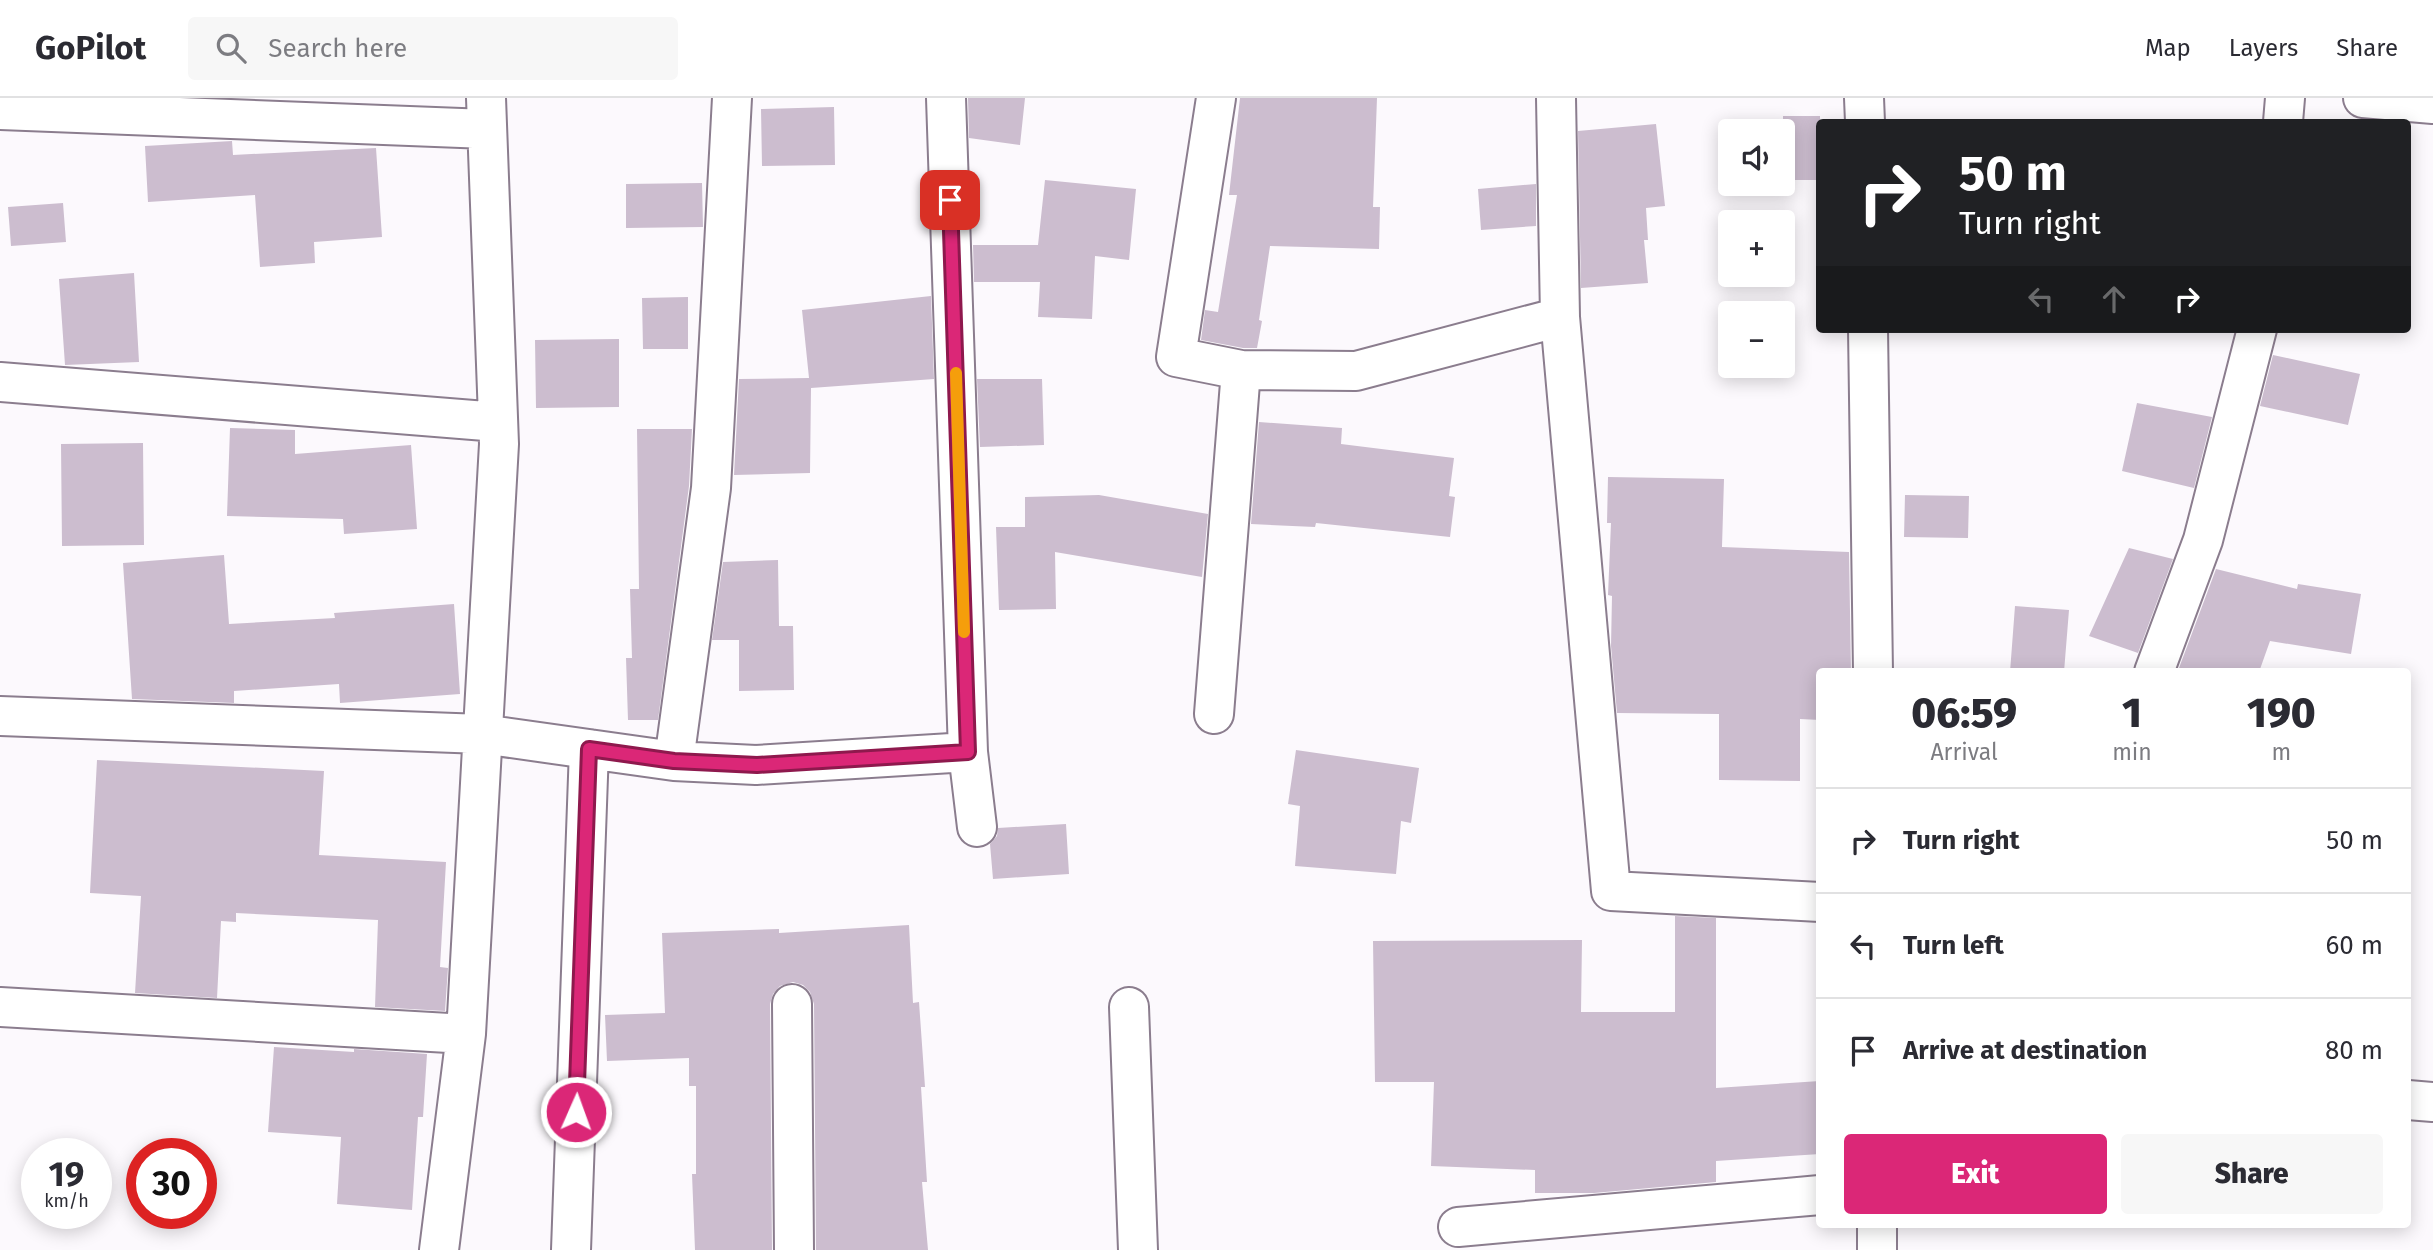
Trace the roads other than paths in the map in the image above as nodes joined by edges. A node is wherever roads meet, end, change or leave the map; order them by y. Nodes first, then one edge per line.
1 (732, 98) edge
2 (946, 98) edge
3 (1216, 98) edge
4 (1556, 98) edge
5 (1864, 98) edge
6 (2286, 98) edge
7 (2362, 98) edge
8 (2433, 104) edge
9 (0, 110) edge
10 (487, 114) edge
11 (1865, 119) edge
12 (2283, 119) edge
13 (1560, 317) junction
14 (1868, 333) edge
15 (2256, 333) edge
16 (1241, 370) junction
17 (0, 382) edge
18 (498, 422) junction
19 (1872, 668) edge
20 (2155, 668) edge
21 (1214, 714) dead end
22 (0, 716) edge
23 (482, 734) junction
24 (589, 749) junction
25 (968, 752) junction
26 (674, 761) junction
27 (976, 827) dead end
28 (1816, 902) edge
29 (792, 1004) dead end
30 (0, 1007) edge
31 (1129, 1007) dead end
32 (466, 1034) junction
33 (2411, 1100) edge
34 (2433, 1102) edge
35 (1816, 1195) edge
36 (1458, 1227) dead end
37 (1877, 1228) edge
38 (439, 1250) edge
39 (571, 1250) edge
40 (794, 1250) edge
41 (1138, 1250) edge
42 (1877, 1250) edge

1 - 26 street
2 - 25 street
3 - 16 street
4 - 13 street
5 - 11 street
6 - 12 street
7 - 8 street
9 - 10 street
10 - 18 street
13 - 16 street
13 - 28 street
14 - 19 street
15 - 20 street
16 - 21 street
17 - 18 street
18 - 23 street
22 - 23 street
23 - 24 street
23 - 32 street
24 - 26 street
24 - 39 street
25 - 26 street
25 - 27 street
29 - 40 street
30 - 32 street
31 - 41 street
32 - 38 street
33 - 34 street
35 - 36 street
37 - 42 street

